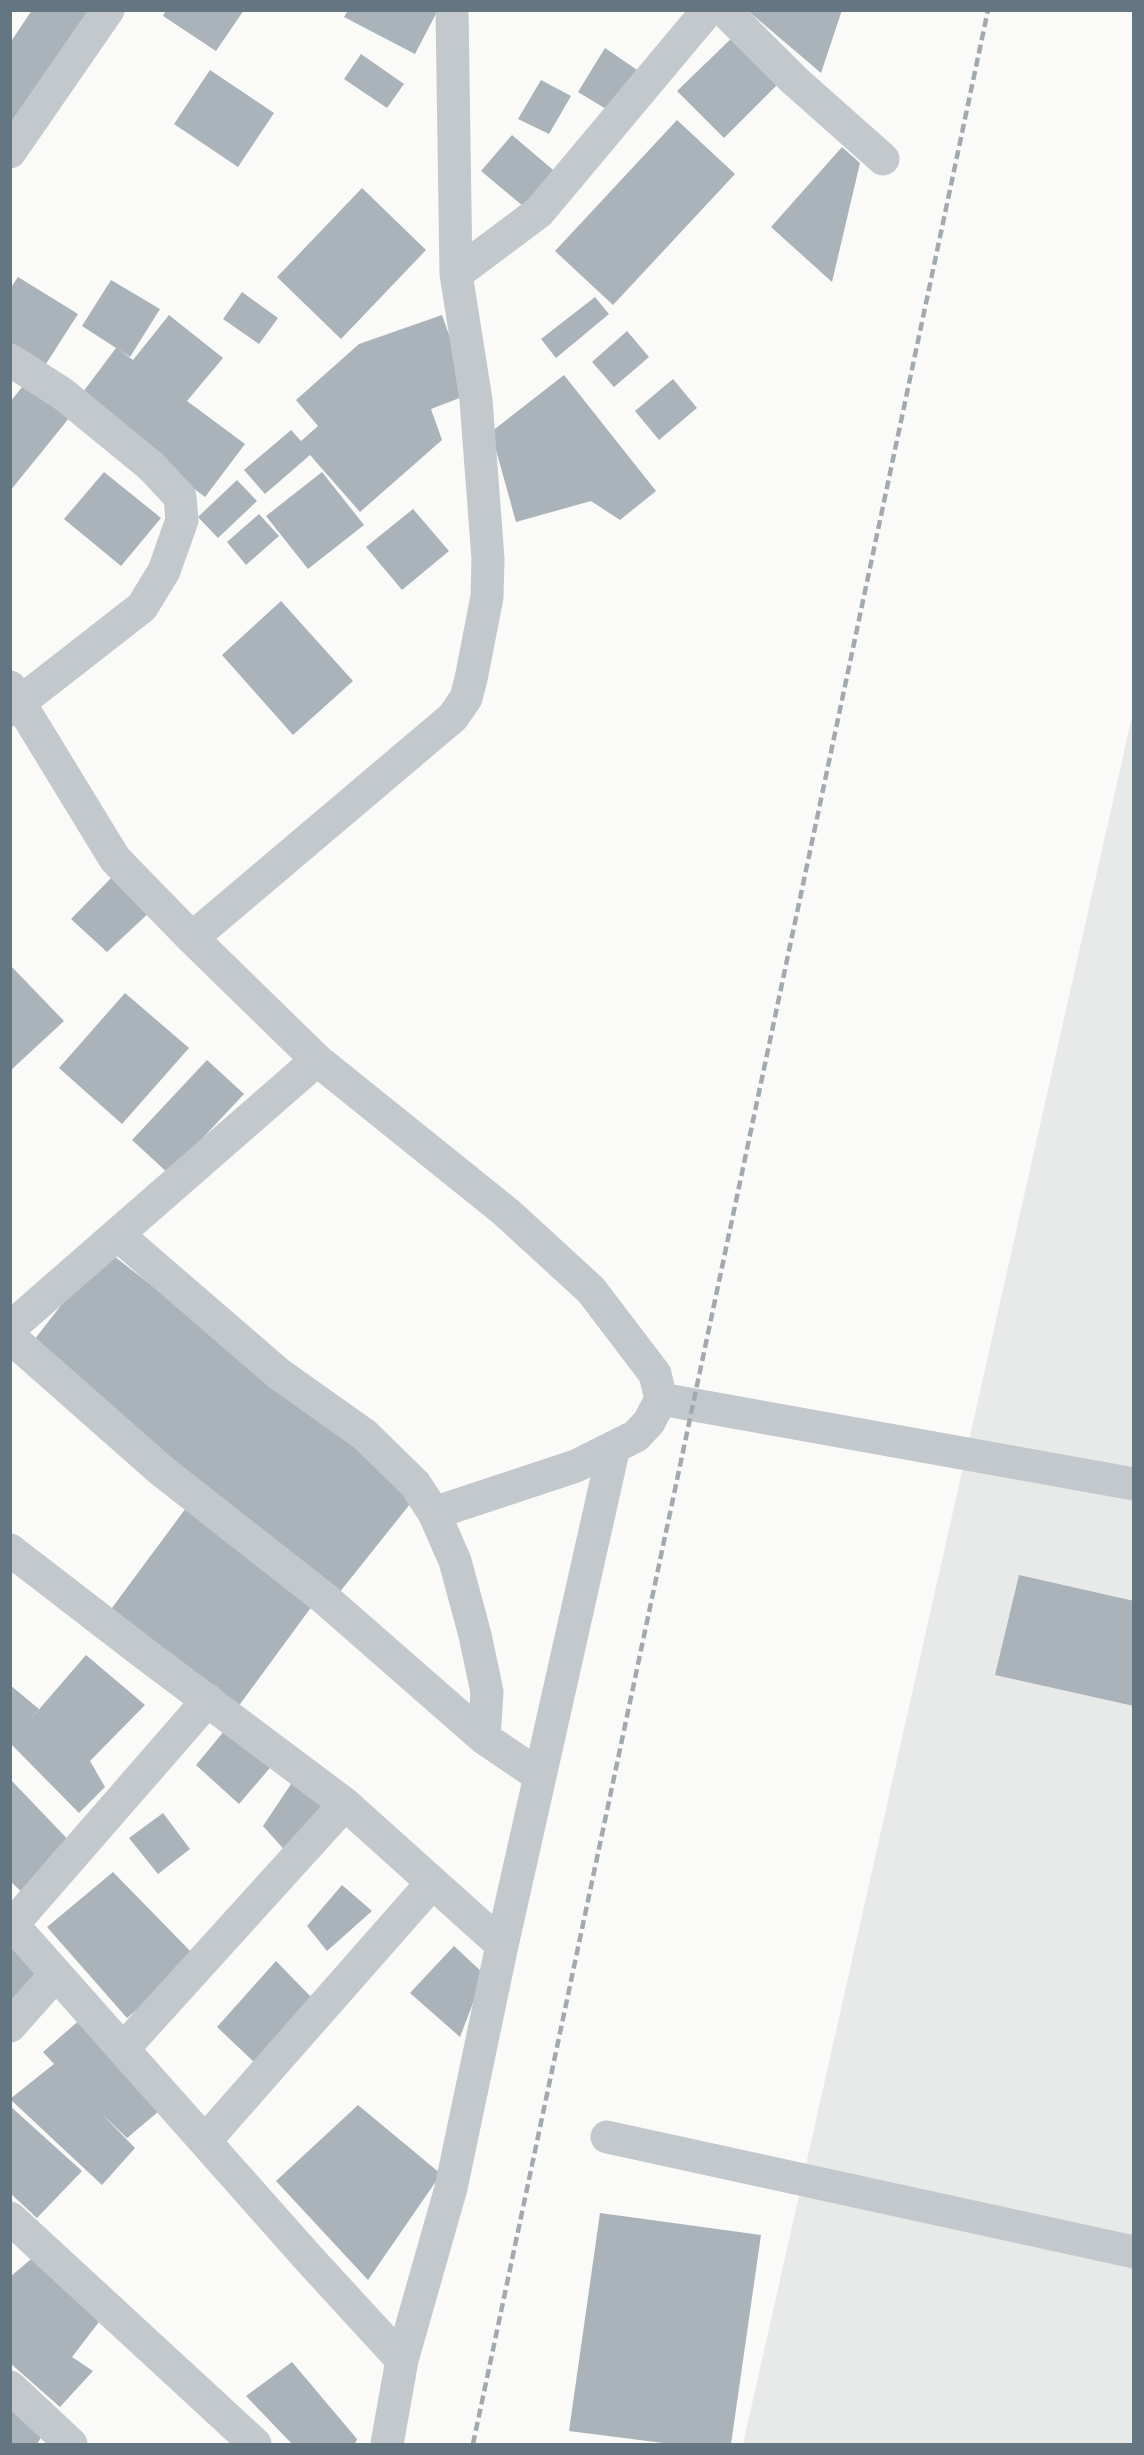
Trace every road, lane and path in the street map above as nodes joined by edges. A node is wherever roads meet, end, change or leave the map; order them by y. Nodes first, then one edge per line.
1 (108, 10) edge
2 (452, 10) edge
3 (708, 10) edge
4 (724, 10) edge
5 (10, 152) edge
6 (883, 159) dead end
7 (456, 274) junction
8 (10, 360) edge
9 (14, 700) edge
10 (192, 938) junction
11 (317, 1060) junction
12 (118, 1235) junction
13 (14, 1320) edge
14 (661, 1398) junction
15 (614, 1447) junction
16 (1134, 1484) edge
17 (434, 1513) junction
18 (10, 1550) edge
19 (207, 1700) junction
20 (484, 1738) junction
21 (540, 1776) junction
22 (345, 1804) junction
23 (432, 1883) junction
24 (12, 1923) edge
25 (502, 1945) junction
26 (56, 1974) junction
27 (10, 2026) edge
28 (123, 2049) junction
29 (607, 2136) dead end
30 (205, 2141) junction
31 (10, 2218) edge
32 (1134, 2252) edge
33 (402, 2360) junction
34 (10, 2387) edge
35 (71, 2445) edge
36 (255, 2445) edge
37 (387, 2445) edge

1 - 5 street
2 - 7 street
3 - 7 street
4 - 6 street
7 - 10 street
8 - 9 street
9 - 10 street
10 - 11 street
11 - 12 street
11 - 14 street
12 - 13 street
12 - 17 street
13 - 20 street
14 - 15 street
14 - 16 street
15 - 17 street
15 - 21 street
17 - 20 street
18 - 19 street
19 - 22 street
19 - 24 street
20 - 21 street
21 - 25 street
22 - 23 street
22 - 28 street
23 - 25 street
23 - 30 street
24 - 26 street
25 - 33 street
26 - 27 street
26 - 28 street
28 - 30 street
29 - 32 street
30 - 33 street
31 - 36 street
33 - 37 street
34 - 35 street

